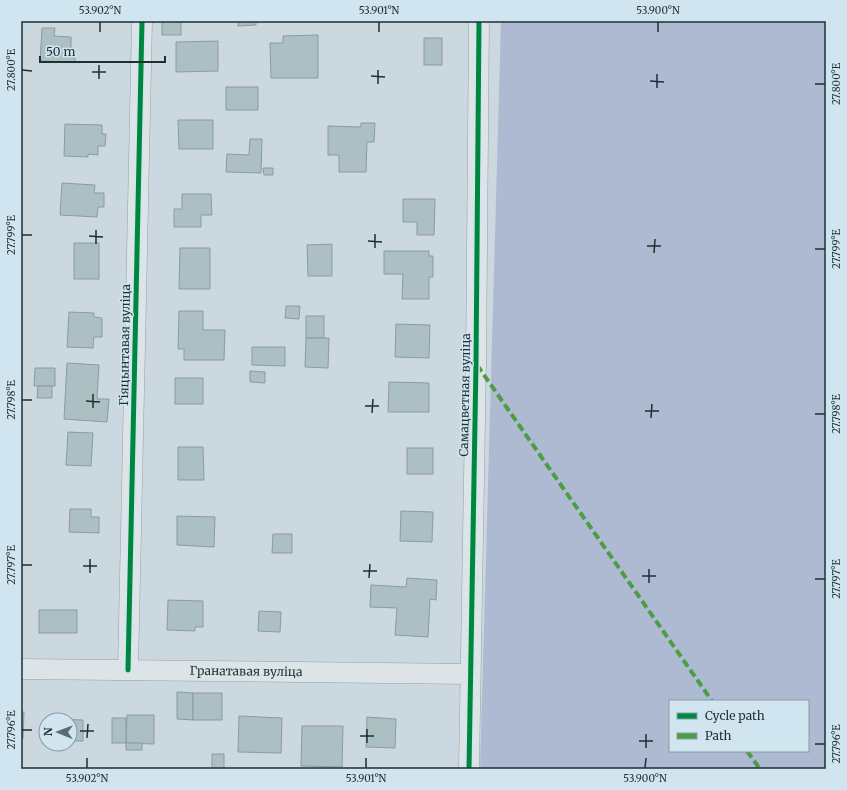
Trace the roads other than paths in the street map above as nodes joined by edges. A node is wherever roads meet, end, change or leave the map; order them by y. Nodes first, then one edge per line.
1 (142, 21) edge
2 (479, 21) edge
3 (21, 669) edge
4 (128, 670) junction
5 (470, 674) junction
6 (469, 769) edge

1 - 4 street, Гіяцынтавая вуліца
2 - 5 street, Самацветная вуліца
3 - 4 street, Гранатавая вуліца
4 - 5 street, Гранатавая вуліца
5 - 6 street, Самацветная вуліца

